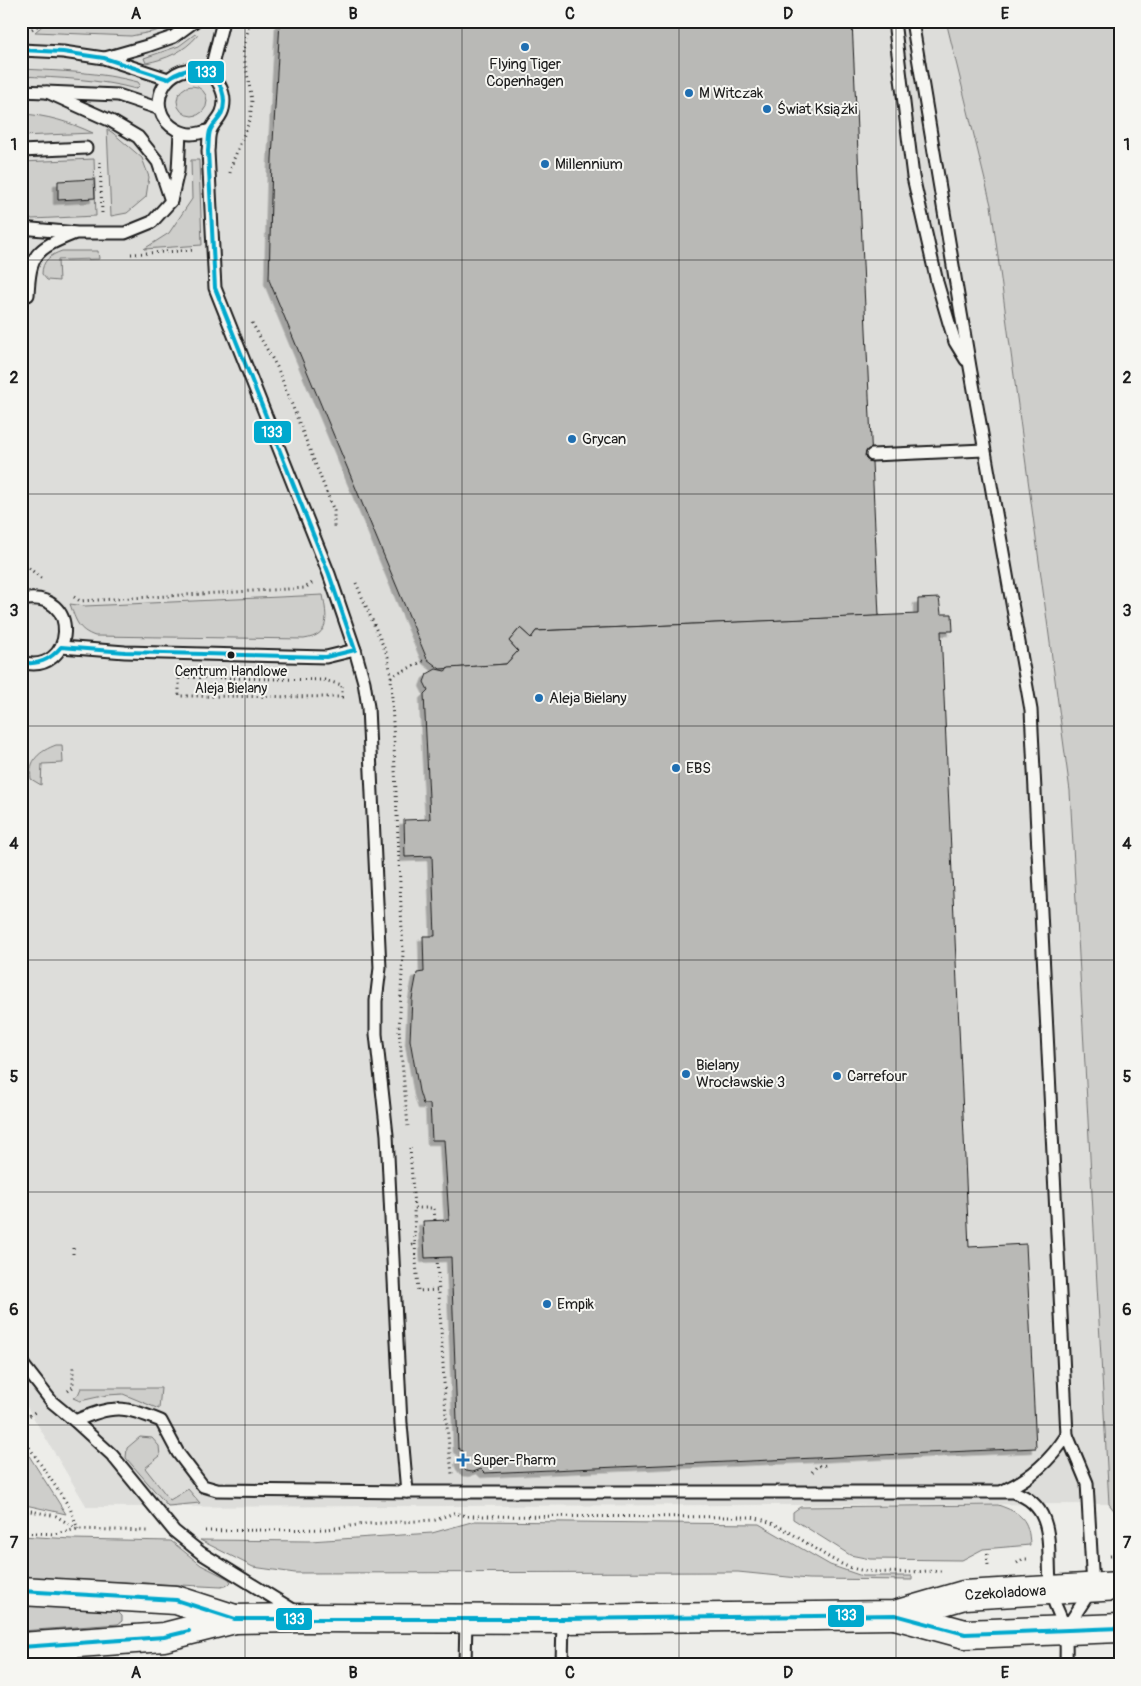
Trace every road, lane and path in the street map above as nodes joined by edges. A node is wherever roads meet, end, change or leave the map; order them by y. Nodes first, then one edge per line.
1 (45, 21) edge
2 (195, 21) edge
3 (223, 21) edge
4 (894, 21) edge
5 (912, 21) edge
6 (27, 28) dead end
7 (21, 50) edge
8 (104, 58) junction
9 (210, 74) junction
10 (168, 79) junction
11 (21, 90) edge
12 (47, 92) junction
13 (160, 109) junction
14 (210, 130) junction
15 (180, 132) junction
16 (86, 148) dead end
17 (21, 151) edge
18 (172, 201) junction
19 (21, 228) edge
20 (77, 233) junction
21 (199, 252) dead end
22 (130, 254) dead end
23 (28, 295) dead end
24 (970, 367) junction
25 (984, 450) junction
26 (872, 455) dead end
27 (21, 564) edge
28 (317, 579) dead end
29 (48, 582) dead end
30 (72, 596) dead end
31 (21, 600) edge
32 (61, 647) junction
33 (356, 650) junction
34 (427, 660) dead end
35 (21, 662) edge
36 (391, 677) dead end
37 (342, 685) joint
38 (435, 1220) dead end
39 (416, 1244) junction
40 (408, 1245) dead end
41 (73, 1248) dead end
42 (73, 1254) dead end
43 (437, 1258) dead end
44 (439, 1290) junction
45 (21, 1362) edge
46 (73, 1367) dead end
47 (66, 1393) dead end
48 (36, 1411) dead end
49 (75, 1421) junction
50 (21, 1422) edge
51 (21, 1435) edge
52 (1067, 1435) junction
53 (452, 1477) dead end
54 (1003, 1491) junction
55 (407, 1492) junction
56 (21, 1509) edge
57 (78, 1529) junction
58 (174, 1531) junction
59 (21, 1532) edge
60 (987, 1554) dead end
61 (1023, 1559) dead end
62 (1014, 1565) dead end
63 (996, 1566) dead end
64 (948, 1571) dead end
65 (1120, 1586) edge
66 (1093, 1587) junction
67 (21, 1591) edge
68 (1051, 1591) junction
69 (895, 1615) junction
70 (306, 1618) junction
71 (235, 1619) junction
72 (466, 1619) junction
73 (563, 1619) junction
74 (1120, 1628) edge
75 (1065, 1631) junction
76 (21, 1647) edge
77 (1120, 1658) edge
78 (465, 1665) edge
79 (562, 1665) edge
80 (1066, 1665) edge
81 (1097, 1665) edge

1 - 6 path
2 - 8 lane
3 - 9 lane
4 - 24 lane
5 - 24 lane
7 - 8 lane
8 - 10 lane
9 - 10 lane
9 - 14 lane
10 - 13 lane
11 - 12 lane
12 - 13 lane
12 - 18 lane
13 - 15 lane
14 - 15 lane
14 - 33 lane
15 - 18 lane
16 - 17 lane
18 - 20 lane
19 - 20 lane
20 - 23 lane
21 - 22 path
24 - 25 lane
25 - 26 lane
25 - 52 lane
27 - 29 path
28 - 30 path
31 - 32 lane
32 - 33 lane
32 - 35 lane
33 - 55 lane
34 - 36 path
37 - 37 path
38 - 39 path
39 - 40 path
39 - 44 path
41 - 42 path
43 - 44 path
44 - 53 path
45 - 49 lane
46 - 47 path
48 - 50 path
49 - 55 lane
49 - 58 lane
51 - 57 path
52 - 54 lane
52 - 66 lane
54 - 55 lane
54 - 68 lane
56 - 57 path
57 - 58 path
57 - 59 path
58 - 64 path
58 - 70 lane
60 - 63 path
61 - 62 path
65 - 66 street, Czekoladowa
66 - 68 street, Czekoladowa
66 - 75 lane
67 - 71 street, Czekoladowa
68 - 69 street, Czekoladowa
68 - 75 lane
69 - 73 street, Czekoladowa
69 - 75 street, Czekoladowa
70 - 71 street, Czekoladowa
70 - 72 street, Czekoladowa
71 - 76 street, Czekoladowa
72 - 73 street, Czekoladowa
72 - 78 lane
73 - 79 lane
74 - 75 street, Czekoladowa
75 - 80 lane
77 - 81 path

